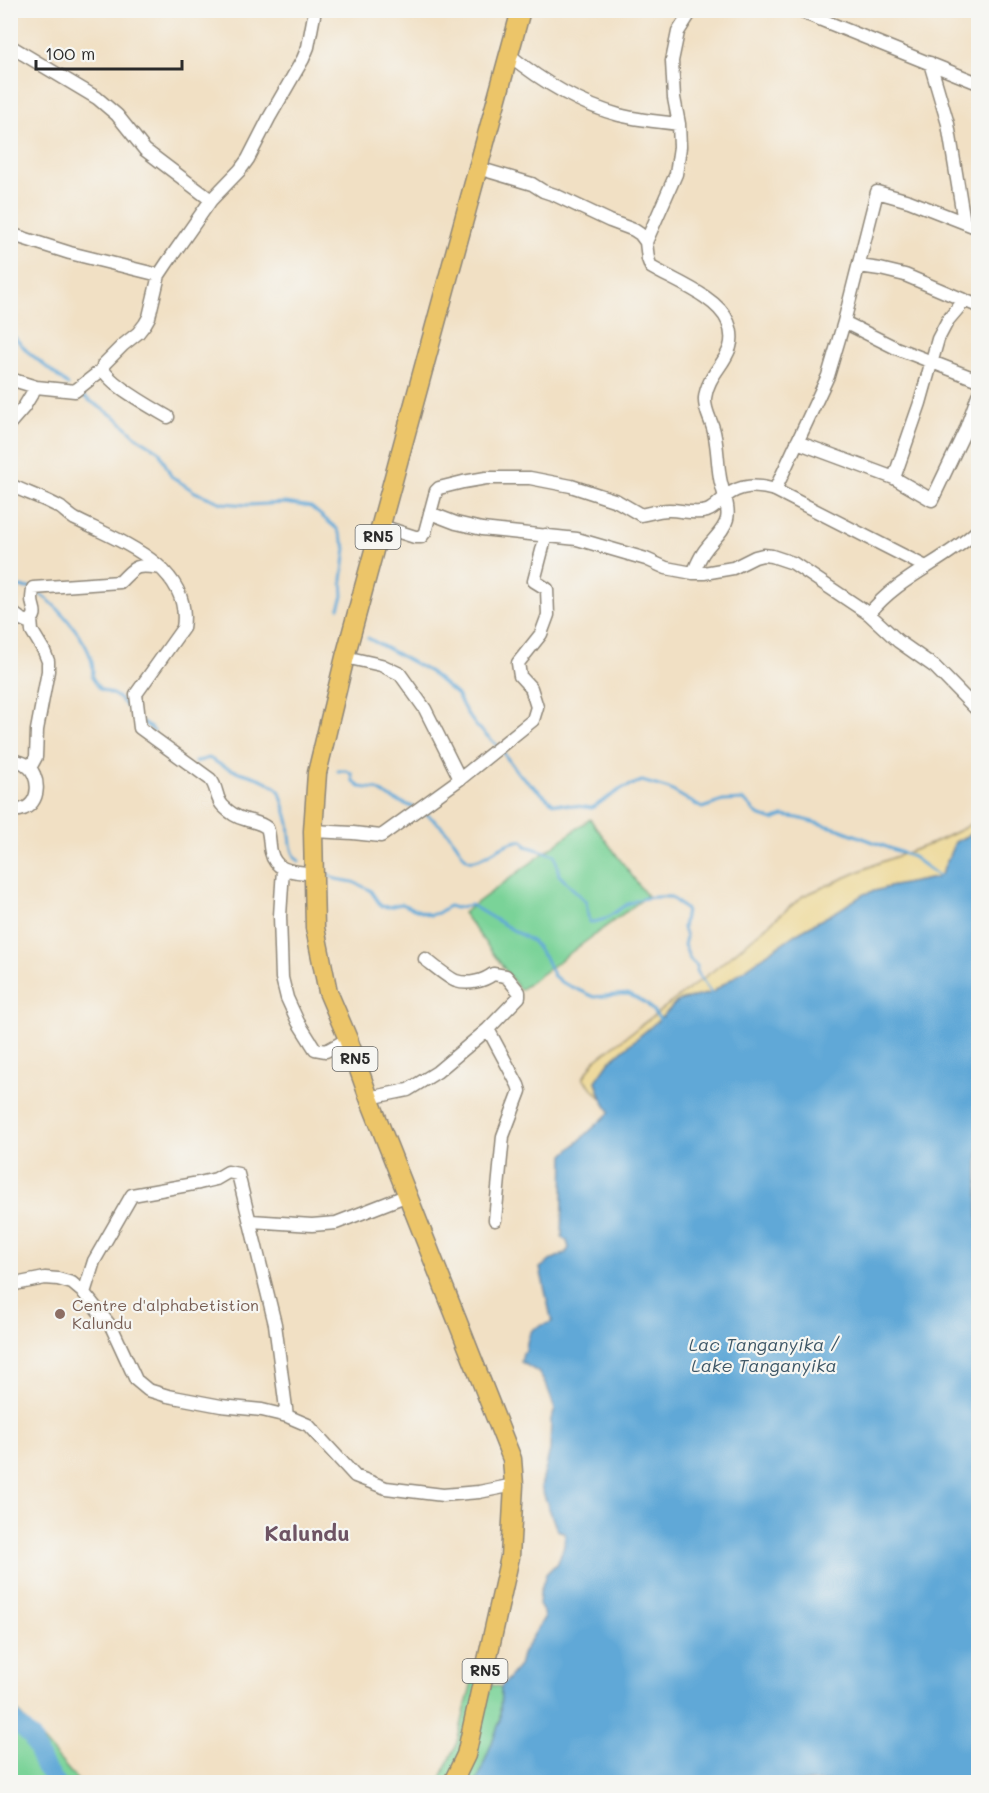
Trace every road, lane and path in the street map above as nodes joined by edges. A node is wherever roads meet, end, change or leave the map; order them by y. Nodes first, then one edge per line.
1 (315, 10) edge
2 (521, 10) edge
3 (692, 10) edge
4 (797, 10) edge
5 (10, 46) edge
6 (508, 54) junction
7 (930, 63) junction
8 (978, 83) edge
9 (680, 124) junction
10 (478, 168) junction
11 (211, 201) junction
12 (964, 222) junction
13 (978, 228) edge
14 (10, 234) edge
15 (646, 242) junction
16 (859, 266) junction
17 (159, 275) junction
18 (965, 300) junction
19 (978, 306) edge
20 (844, 322) junction
21 (931, 360) junction
22 (103, 369) junction
23 (10, 379) edge
24 (978, 380) edge
25 (36, 387) junction
26 (978, 395) edge
27 (168, 417) dead end
28 (10, 423) edge
29 (797, 442) junction
30 (894, 478) junction
31 (10, 485) edge
32 (775, 490) junction
33 (725, 497) junction
34 (430, 513) junction
35 (381, 526) junction
36 (978, 530) edge
37 (546, 535) junction
38 (926, 567) junction
39 (162, 568) junction
40 (693, 573) junction
41 (10, 611) edge
42 (868, 614) junction
43 (31, 620) junction
44 (345, 657) junction
45 (978, 711) edge
46 (10, 760) edge
47 (30, 768) junction
48 (460, 779) junction
49 (10, 811) edge
50 (313, 831) junction
51 (283, 869) junction
52 (315, 874) junction
53 (424, 959) dead end
54 (488, 1029) junction
55 (348, 1039) junction
56 (369, 1098) junction
57 (408, 1195) junction
58 (495, 1220) dead end
59 (251, 1221) junction
60 (10, 1285) edge
61 (84, 1293) junction
62 (287, 1416) junction
63 (514, 1485) junction
64 (453, 1782) edge

1 - 11 street
2 - 6 highway, RN5
3 - 9 street
4 - 7 street
5 - 11 street
6 - 9 street
6 - 10 highway, RN5
7 - 8 street
7 - 12 street
9 - 15 street
10 - 15 street
10 - 35 highway, RN5
11 - 17 street
12 - 13 street
12 - 16 street
14 - 17 street
15 - 33 street
16 - 18 street
16 - 20 street
17 - 22 street
18 - 19 street
18 - 21 street
20 - 21 street
20 - 29 street
21 - 24 street
21 - 30 street
22 - 25 street
22 - 27 street
23 - 25 street
25 - 28 street
26 - 30 street
29 - 30 street
29 - 32 street
31 - 39 street
32 - 33 street
32 - 38 street
33 - 34 street
33 - 40 street
34 - 35 street
34 - 37 street
35 - 44 highway, RN5
36 - 38 street
37 - 40 street
37 - 48 street
38 - 42 street
39 - 43 street
39 - 51 street
40 - 42 street
41 - 43 street
42 - 45 street
43 - 47 street
44 - 48 street
44 - 50 highway, RN5
46 - 47 street
47 - 49 street
48 - 50 street
50 - 52 highway, RN5
51 - 52 street
51 - 55 street
52 - 55 highway, RN5
53 - 54 street
54 - 56 street
54 - 58 street
55 - 56 highway, RN5
56 - 57 highway, RN5
57 - 59 street
57 - 63 highway, RN5
59 - 61 street
59 - 62 street
60 - 61 street
61 - 62 street
62 - 63 street
63 - 64 highway, RN5

